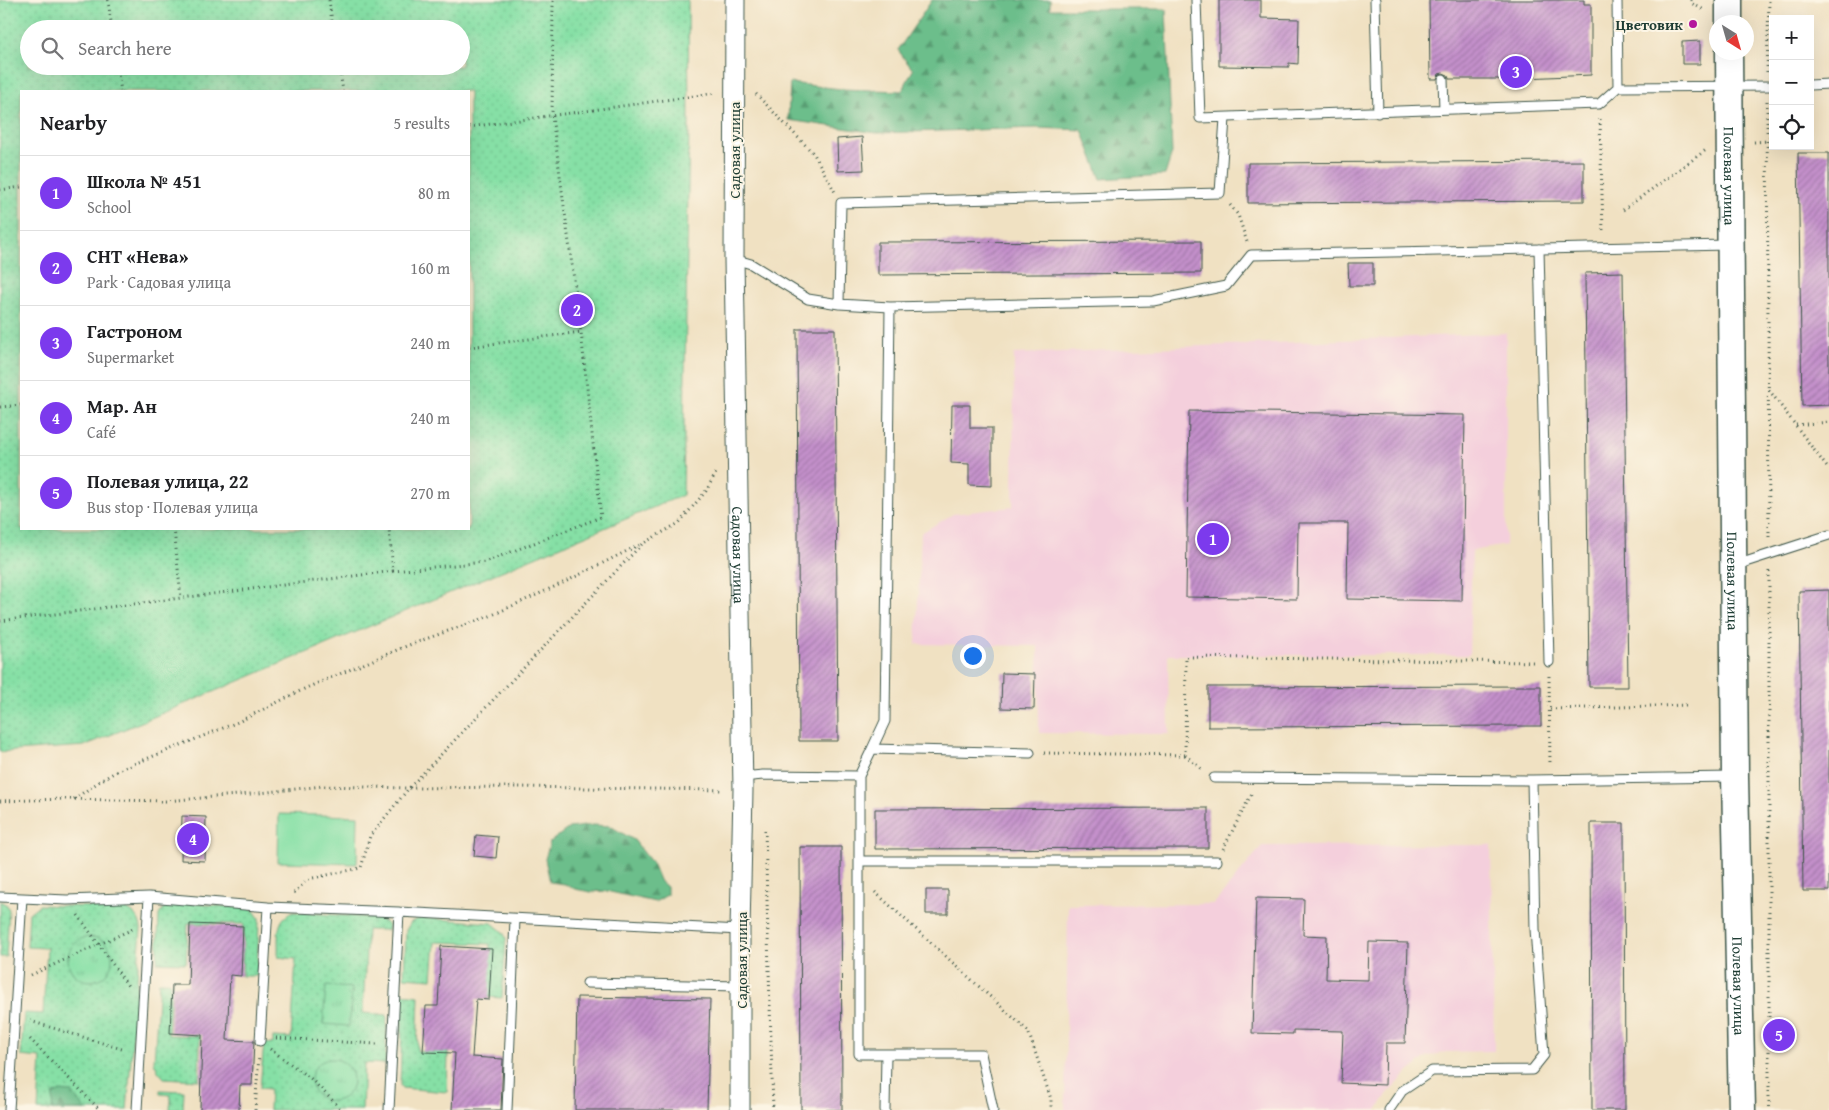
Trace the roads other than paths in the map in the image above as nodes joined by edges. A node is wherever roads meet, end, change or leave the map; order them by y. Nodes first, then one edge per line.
1 (735, 0) edge
2 (1196, 0) edge
3 (1376, 0) edge
4 (1617, 0) edge
5 (1729, 0) edge
6 (1729, 15) edge
7 (1729, 60) edge
8 (1443, 79) dead end
9 (1829, 84) edge
10 (1814, 85) edge
11 (1730, 86) junction
12 (1769, 86) edge
13 (1618, 87) junction
14 (1444, 109) junction
15 (1378, 113) junction
16 (1225, 118) junction
17 (1731, 245) junction
18 (1540, 249) junction
19 (734, 259) junction
20 (839, 304) junction
21 (890, 307) junction
22 (1829, 535) edge
23 (1734, 566) junction
24 (1549, 662) road end
25 (872, 749) junction
26 (1030, 753) road end
27 (859, 776) junction
28 (1214, 778) road end
29 (1735, 778) junction
30 (1532, 780) junction
31 (743, 783) junction
32 (860, 861) junction
33 (1217, 861) road end
34 (149, 897) junction
35 (0, 898) edge
36 (22, 898) junction
37 (268, 907) junction
38 (399, 912) junction
39 (515, 919) junction
40 (740, 930) junction
41 (587, 983) dead end
42 (740, 986) junction
43 (260, 1039) road end
44 (886, 1054) junction
45 (9, 1110) edge
46 (137, 1110) edge
47 (388, 1110) edge
48 (507, 1110) edge
49 (740, 1110) edge
50 (885, 1110) edge
51 (993, 1110) edge
52 (1389, 1110) edge
53 (1742, 1110) edge

1 - 19 street, Садовая улица
2 - 16 lane
3 - 15 lane
4 - 13 lane
5 - 6 street
7 - 11 street, Полевая улица
8 - 14 lane
9 - 10 lane
11 - 12 lane
11 - 13 lane
11 - 17 street, Полевая улица
13 - 14 lane
14 - 15 lane
15 - 16 lane
16 - 20 lane
17 - 18 lane
17 - 23 street, Полевая улица
18 - 21 lane
18 - 24 lane
19 - 20 lane
19 - 31 street, Садовая улица
20 - 21 lane
21 - 25 lane
22 - 23 lane
23 - 29 street, Полевая улица
25 - 26 lane
25 - 27 lane
27 - 31 lane
27 - 32 lane
28 - 30 lane
29 - 30 lane
29 - 53 street, Полевая улица
30 - 52 lane
31 - 40 street, Садовая улица
32 - 33 lane
32 - 44 lane
34 - 36 lane
34 - 37 lane
34 - 46 lane
35 - 36 lane
36 - 45 lane
37 - 38 lane
37 - 43 lane
38 - 39 lane
38 - 47 lane
39 - 40 lane
39 - 48 lane
40 - 42 street, Садовая улица
41 - 42 lane
42 - 49 street, Садовая улица
44 - 50 lane
44 - 51 lane

